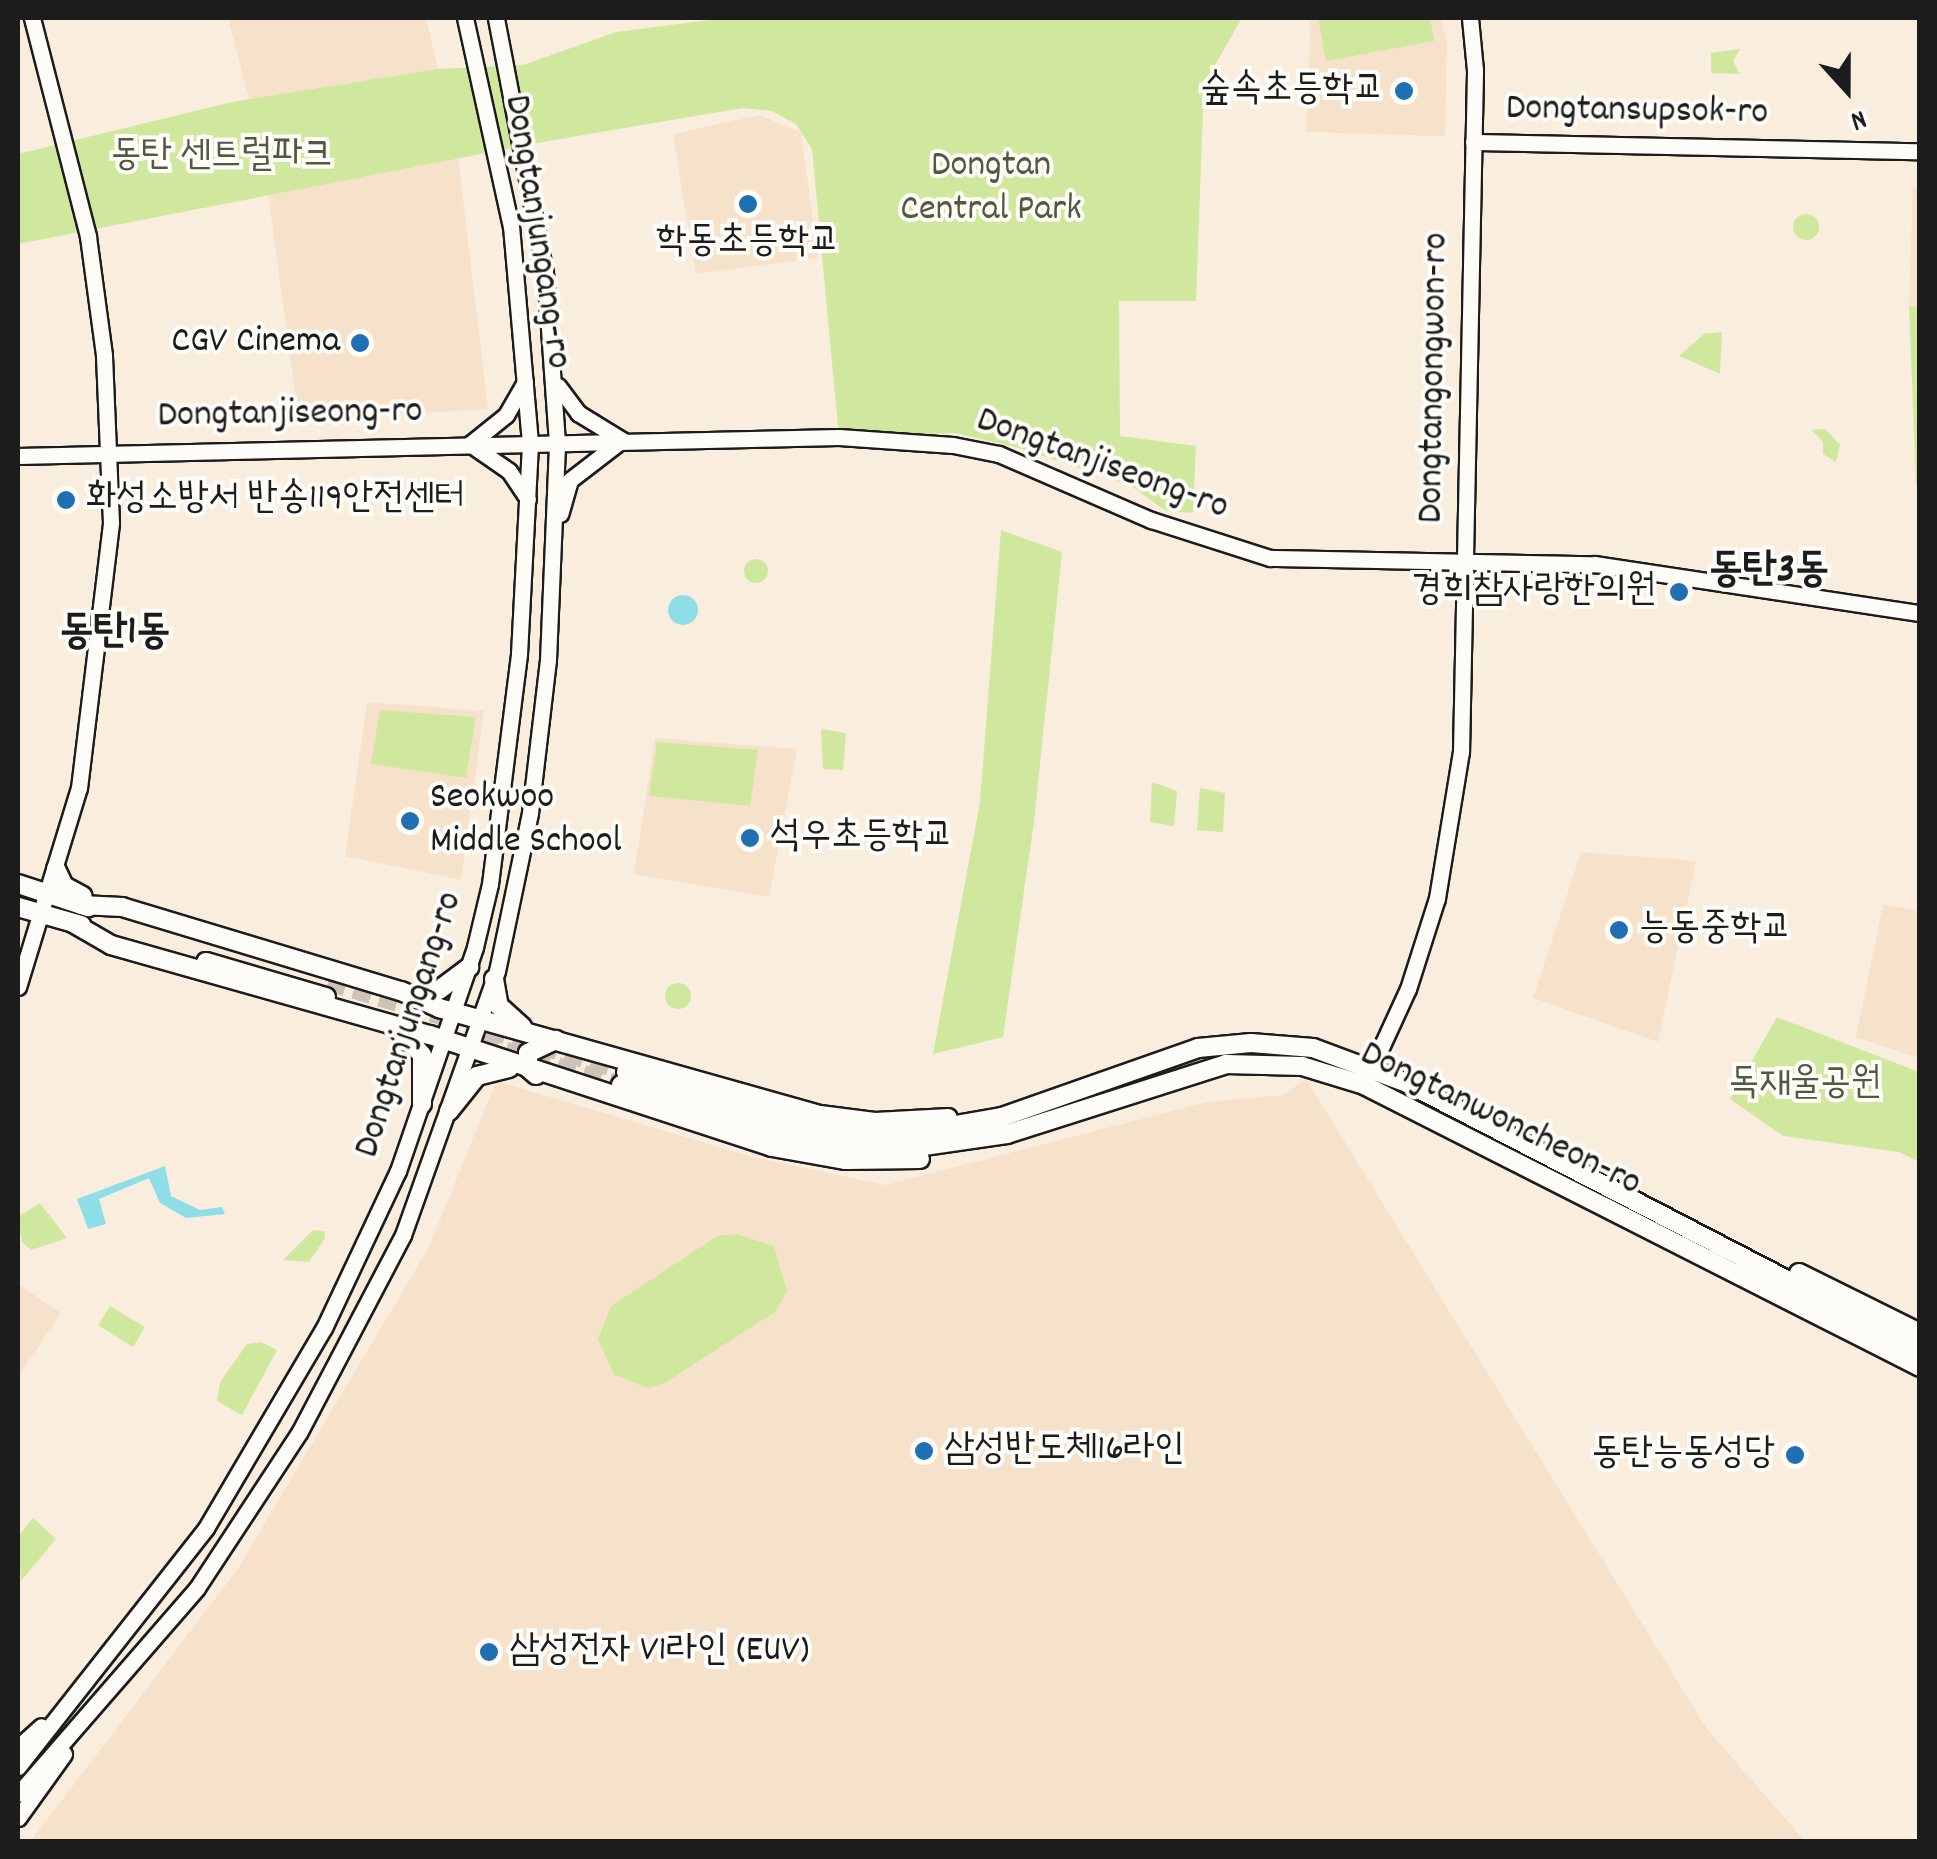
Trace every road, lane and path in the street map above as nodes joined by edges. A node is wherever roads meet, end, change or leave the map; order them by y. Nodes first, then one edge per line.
1 (32, 18) edge
2 (465, 18) edge
3 (496, 18) edge
4 (1470, 18) edge
5 (1473, 142) junction
6 (1920, 151) edge
7 (528, 379) junction
8 (554, 379) junction
9 (622, 440) junction
10 (530, 443) junction
11 (556, 443) junction
12 (470, 444) junction
13 (110, 452) junction
14 (18, 456) edge
15 (530, 502) junction
16 (556, 522) junction
17 (1464, 564) junction
18 (1920, 613) edge
19 (56, 870) junction
20 (18, 884) edge
21 (49, 894) junction
22 (81, 905) junction
23 (18, 907) edge
24 (122, 907) junction
25 (42, 914) junction
26 (73, 923) junction
27 (469, 968) junction
28 (494, 979) junction
29 (18, 987) edge
30 (407, 993) junction
31 (456, 1013) junction
32 (480, 1020) junction
33 (392, 1028) junction
34 (535, 1035) junction
35 (556, 1040) junction
36 (446, 1042) junction
37 (1313, 1048) junction
38 (468, 1051) junction
39 (1372, 1066) junction
40 (1307, 1067) junction
41 (513, 1068) junction
42 (536, 1075) junction
43 (624, 1079) tunnel mouth
44 (1364, 1085) junction
45 (422, 1104) junction
46 (449, 1111) junction
47 (1005, 1125) junction
48 (1670, 1218) junction
49 (1657, 1234) junction
50 (1920, 1333) edge
51 (1920, 1350) edge
52 (1920, 1368) edge
53 (1920, 1381) edge
54 (81, 1690) junction
55 (98, 1705) junction
56 (18, 1747) edge
57 (18, 1767) edge
58 (18, 1794) edge
59 (18, 1818) edge

1 - 13 street
2 - 7 street, Dongtanjungang-ro
3 - 8 street, Dongtanjungang-ro
4 - 5 street, Dongtangongwon-ro
5 - 6 street, Dongtansupsok-ro
5 - 17 street, Dongtangongwon-ro
7 - 10 street, Dongtanjungang-ro
7 - 12 street
8 - 9 street
8 - 11 street, Dongtanjungang-ro
9 - 11 street, Dongtanjiseong-ro
9 - 16 street
9 - 17 street, Dongtanjiseong-ro
10 - 11 street, Dongtanjiseong-ro
10 - 12 street, Dongtanjiseong-ro
10 - 15 street, Dongtanjungang-ro
11 - 16 street, Dongtanjungang-ro
12 - 13 street, Dongtanjiseong-ro
12 - 15 street
13 - 14 street, Dongtanjiseong-ro
13 - 19 street
15 - 27 street, Dongtanjungang-ro
16 - 28 street, Dongtanjungang-ro
17 - 18 street, Dongtanjiseong-ro
17 - 39 street, Dongtangongwon-ro
19 - 21 street
19 - 24 main road
20 - 21 main road
21 - 22 main road
21 - 25 street
22 - 24 main road
22 - 26 main road
23 - 25 main road
24 - 30 main road
25 - 26 main road
25 - 29 street
26 - 33 main road
27 - 30 main road
27 - 31 street, Dongtanjungang-ro
28 - 32 street, Dongtanjungang-ro
28 - 34 main road
30 - 31 main road
30 - 33 main road
31 - 32 main road
31 - 36 street, Dongtanjungang-ro
32 - 34 main road
32 - 38 street, Dongtanjungang-ro
33 - 36 main road
33 - 45 main road
34 - 35 main road
35 - 42 main road
35 - 47 main road
36 - 38 main road
36 - 45 street, Dongtanjungang-ro
37 - 39 main road, Dongtanwoncheon-ro
37 - 40 main road
37 - 47 main road, Dongtanwoncheon-ro
38 - 41 main road
38 - 46 street, Dongtanjungang-ro
39 - 44 street, Dongtangongwon-ro
39 - 48 main road, Dongtanwoncheon-ro
40 - 44 main road, Dongtanwoncheon-ro
40 - 47 main road, Dongtanwoncheon-ro
41 - 42 main road
41 - 46 main road
42 - 47 main road
43 - 47 main road, Dongtanwoncheon-ro
44 - 49 main road, Dongtanwoncheon-ro
45 - 54 street, Dongtanjungang-ro
46 - 55 street, Dongtanjungang-ro
48 - 50 main road
48 - 51 main road, Dongtanwoncheon-ro
49 - 52 main road, Dongtanwoncheon-ro
49 - 53 main road
54 - 56 street
54 - 57 street, Dongtanjungang-ro
55 - 58 street
55 - 59 street

